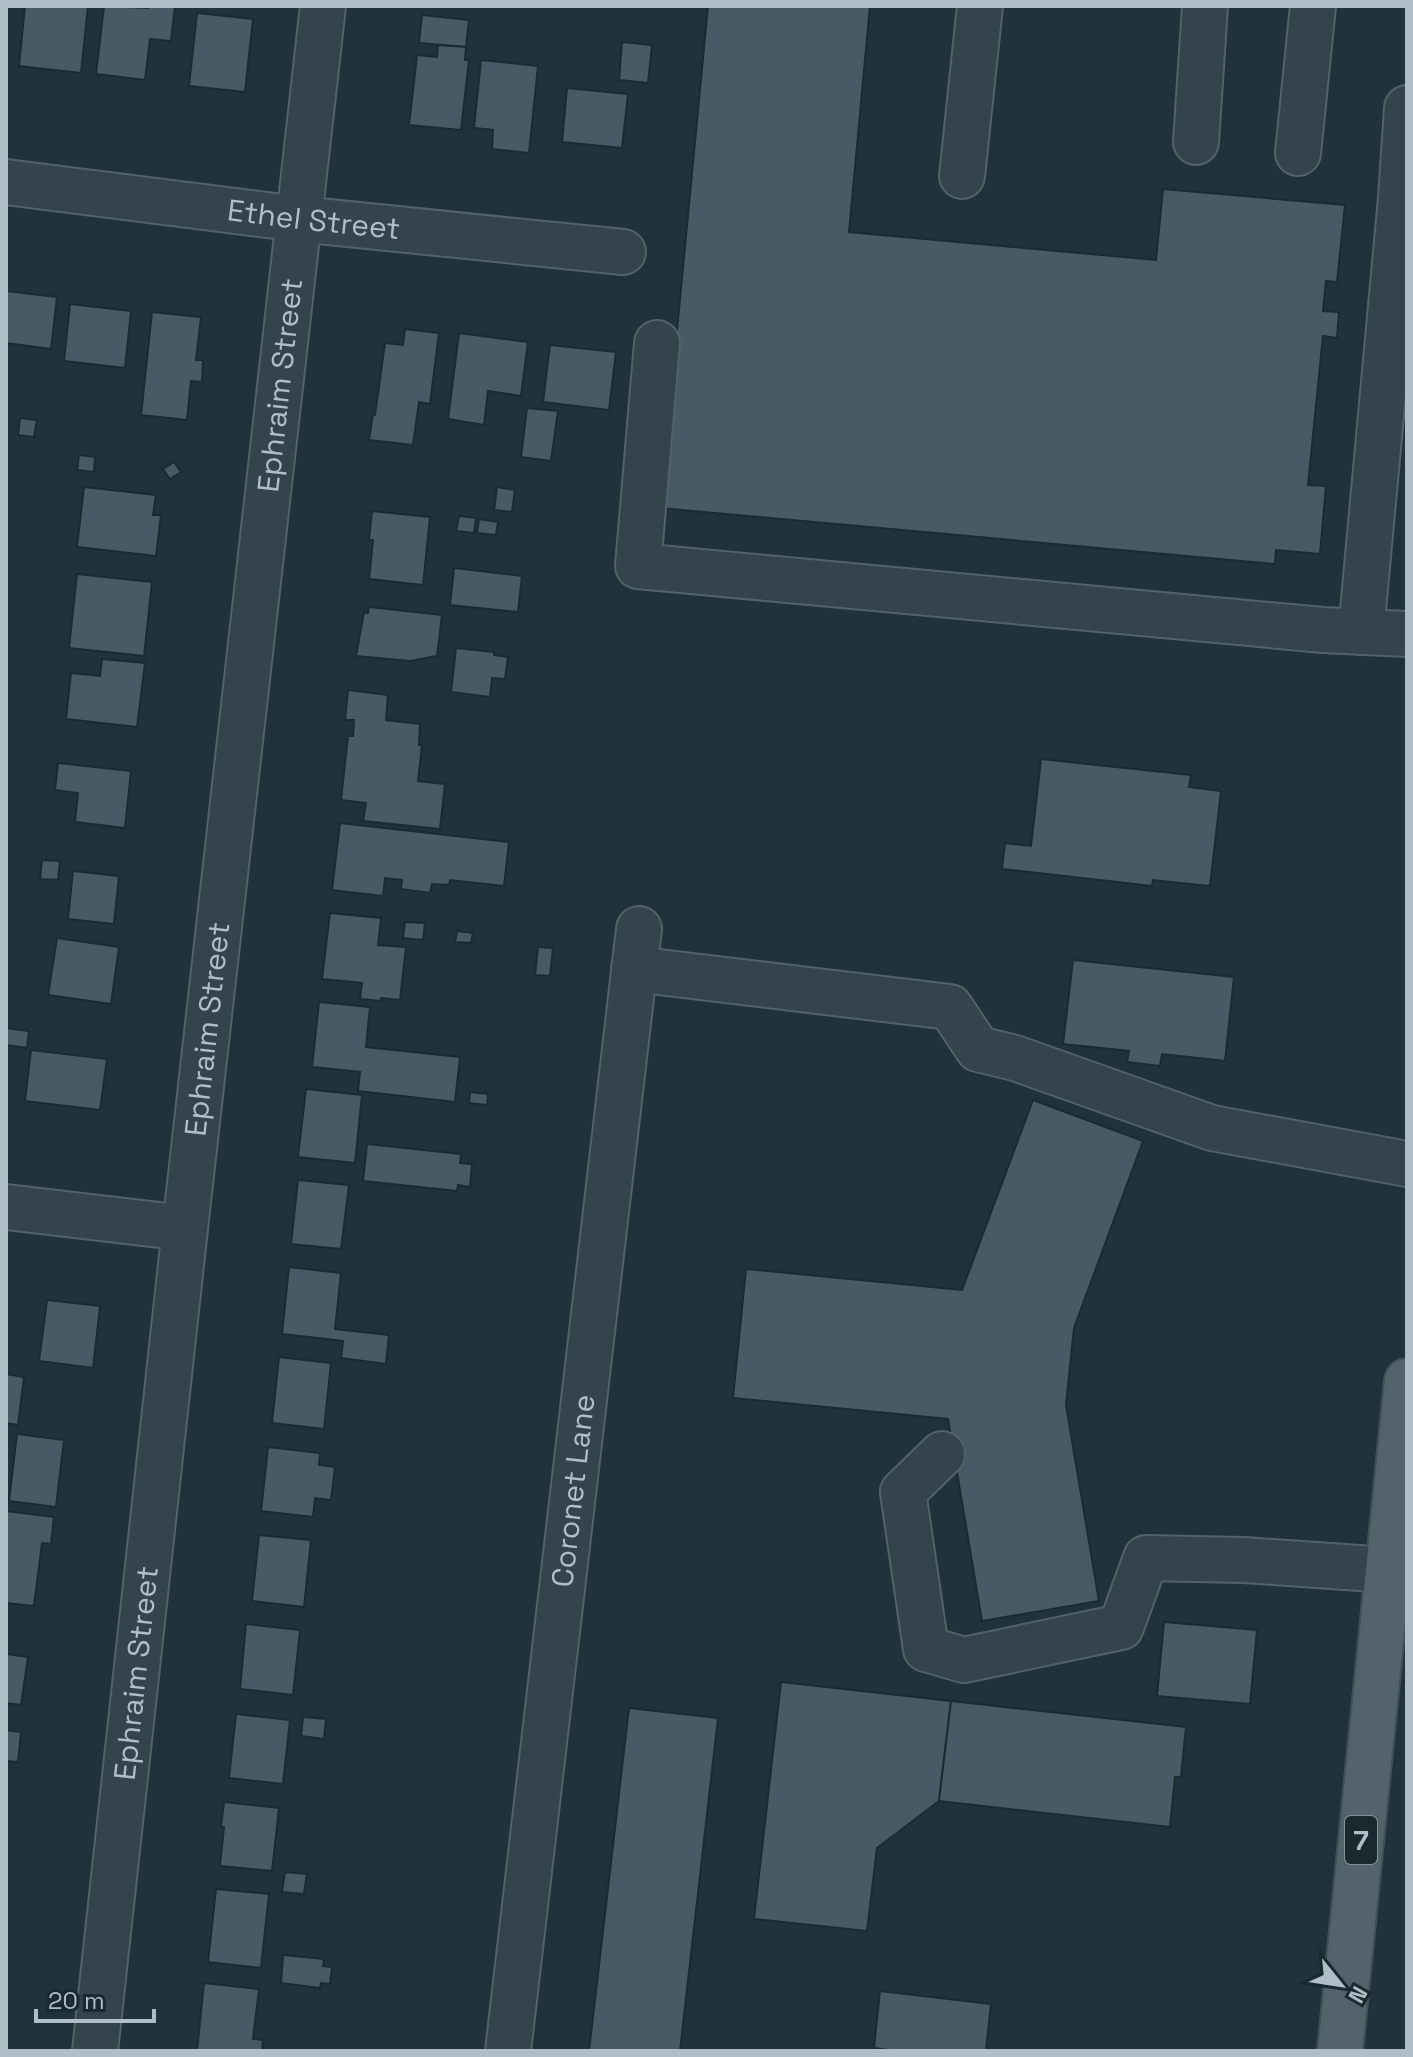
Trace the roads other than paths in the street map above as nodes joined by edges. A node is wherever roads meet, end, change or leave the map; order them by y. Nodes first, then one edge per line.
1 (323, 6) edge
2 (980, 6) edge
3 (1205, 6) edge
4 (1313, 6) edge
5 (1407, 108) edge
6 (1196, 142) dead end
7 (1298, 153) dead end
8 (1405, 172) edge
9 (962, 176) dead end
10 (6, 182) edge
11 (299, 219) junction
12 (623, 252) dead end
13 (657, 343) dead end
14 (1361, 632) junction
15 (1407, 634) edge
16 (1407, 1164) edge
17 (6, 1207) edge
18 (185, 1228) junction
19 (1407, 1381) edge
20 (942, 1454) dead end
21 (1400, 1520) edge
22 (1388, 1570) junction
23 (95, 2051) edge
24 (508, 2051) edge
25 (1340, 2051) edge

1 - 11 street, Ephraim Street
2 - 9 street
3 - 6 street
4 - 7 street
5 - 8 street
8 - 14 street
10 - 11 street, Ethel Street
11 - 12 street, Ethel Street
11 - 18 street, Ephraim Street
13 - 14 street
14 - 15 street
16 - 24 street, Coronet Lane
17 - 18 street
18 - 23 street, Ephraim Street
19 - 21 main road, 7
20 - 22 street
21 - 22 main road, 7
22 - 25 main road, 7

